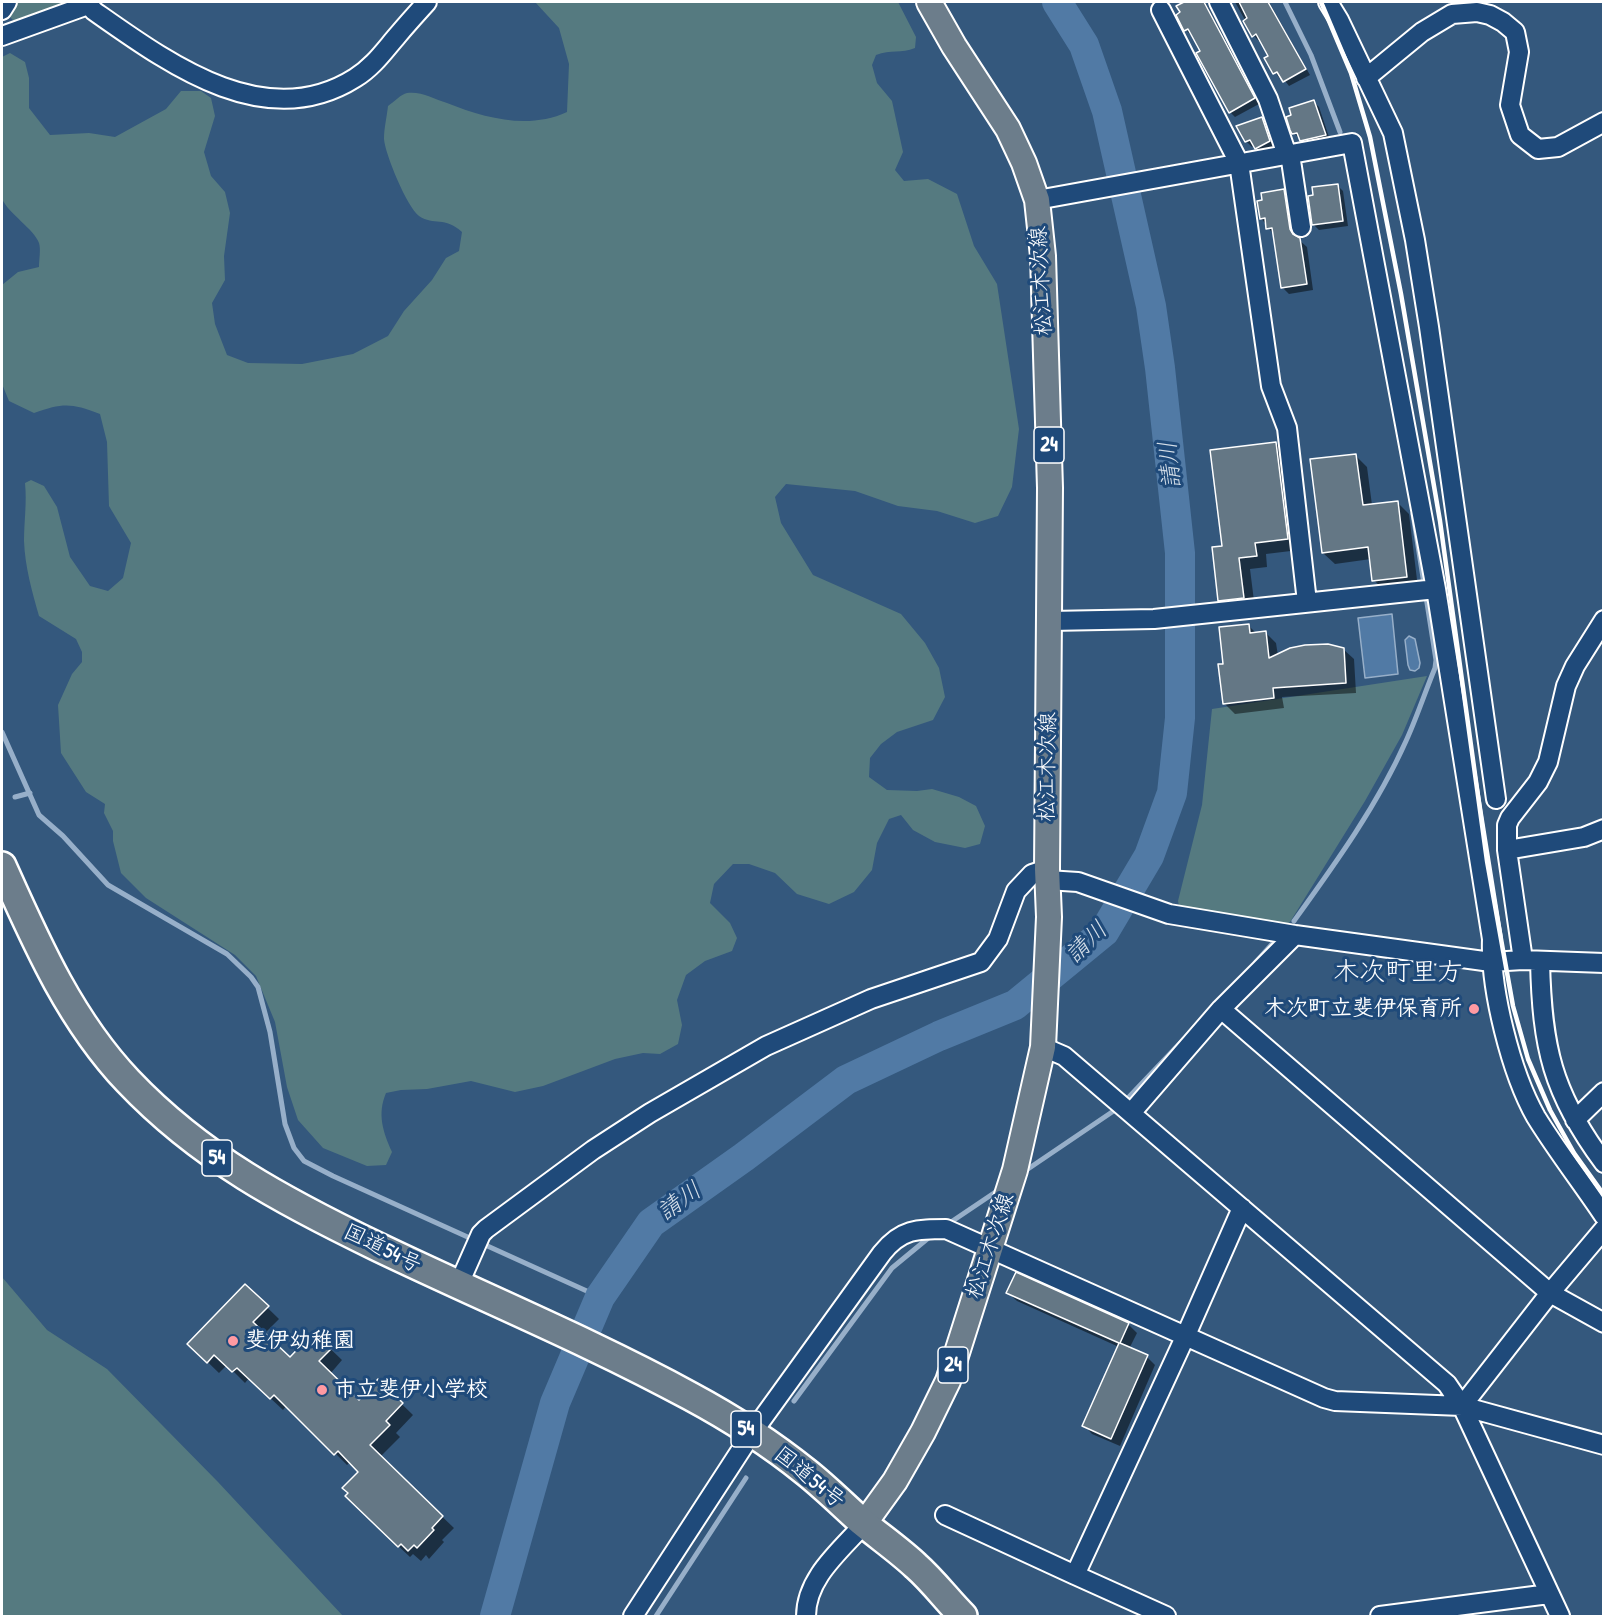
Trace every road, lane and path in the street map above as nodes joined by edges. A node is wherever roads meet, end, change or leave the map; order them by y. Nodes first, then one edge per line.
1 (7, 2) edge
2 (427, 2) edge
3 (929, 2) edge
4 (1219, 2) edge
5 (1328, 2) edge
6 (87, 3) edge
7 (1161, 9) dead end
8 (2, 10) edge
9 (2, 36) edge
10 (1366, 78) junction
11 (1604, 122) edge
12 (1288, 154) junction
13 (1239, 163) junction
14 (1036, 200) junction
15 (1301, 227) dead end
16 (1428, 590) junction
17 (1307, 602) junction
18 (1604, 620) edge
19 (1050, 621) junction
20 (1496, 799) dead end
21 (1604, 829) edge
22 (1507, 850) junction
23 (2, 866) edge
24 (1047, 874) junction
25 (1295, 935) junction
26 (1531, 961) junction
27 (1491, 962) junction
28 (1604, 963) edge
29 (1221, 1010) junction
30 (1044, 1037) junction
31 (1604, 1092) edge
32 (1131, 1113) junction
33 (1575, 1120) junction
34 (1604, 1163) edge
35 (1242, 1208) junction
36 (1604, 1216) edge
37 (1604, 1229) edge
38 (991, 1250) junction
39 (458, 1286) junction
40 (1550, 1293) junction
41 (1604, 1323) edge
42 (1186, 1335) junction
43 (1462, 1406) junction
44 (752, 1433) junction
45 (1604, 1445) edge
46 (945, 1515) dead end
47 (864, 1524) junction
48 (1077, 1575) junction
49 (1549, 1594) junction
50 (1155, 1614) edge
51 (633, 1617) edge
52 (806, 1617) edge
53 (943, 1617) edge
54 (963, 1617) edge
55 (1380, 1617) edge
56 (1560, 1617) edge

1 - 8 street
2 - 6 street
3 - 14 main road, 松江木次線 / 24
4 - 12 street
5 - 10 street
6 - 9 street
7 - 13 street
10 - 11 street
10 - 20 street
12 - 13 street
12 - 15 street
12 - 16 street
13 - 14 street
13 - 17 street
14 - 19 main road, 松江木次線 / 24
16 - 17 street
16 - 27 street
17 - 19 street
18 - 22 street
19 - 24 main road, 松江木次線 / 24
21 - 22 street
22 - 26 street
23 - 39 highway, 国道54号 / 54
24 - 25 street
24 - 30 main road, 松江木次線 / 24
24 - 39 street
25 - 27 street
25 - 29 street
26 - 27 street
26 - 28 street
26 - 33 street
27 - 36 street
29 - 32 street
29 - 40 street
30 - 32 street
30 - 38 main road, 松江木次線 / 24
31 - 33 street
32 - 35 street
33 - 34 street
35 - 42 street
35 - 43 street
37 - 40 street
38 - 42 street
38 - 44 street
38 - 47 main road, 松江木次線 / 24
39 - 44 highway, 国道54号 / 54
40 - 41 street
40 - 43 street
42 - 43 street
42 - 48 street
43 - 45 street
43 - 49 street
44 - 47 highway, 国道54号 / 54
44 - 51 street
46 - 48 street
47 - 52 street
47 - 53 highway, 国道54号 / 54
47 - 54 highway, 国道54号 / 54
48 - 50 street
49 - 55 street
49 - 56 street

